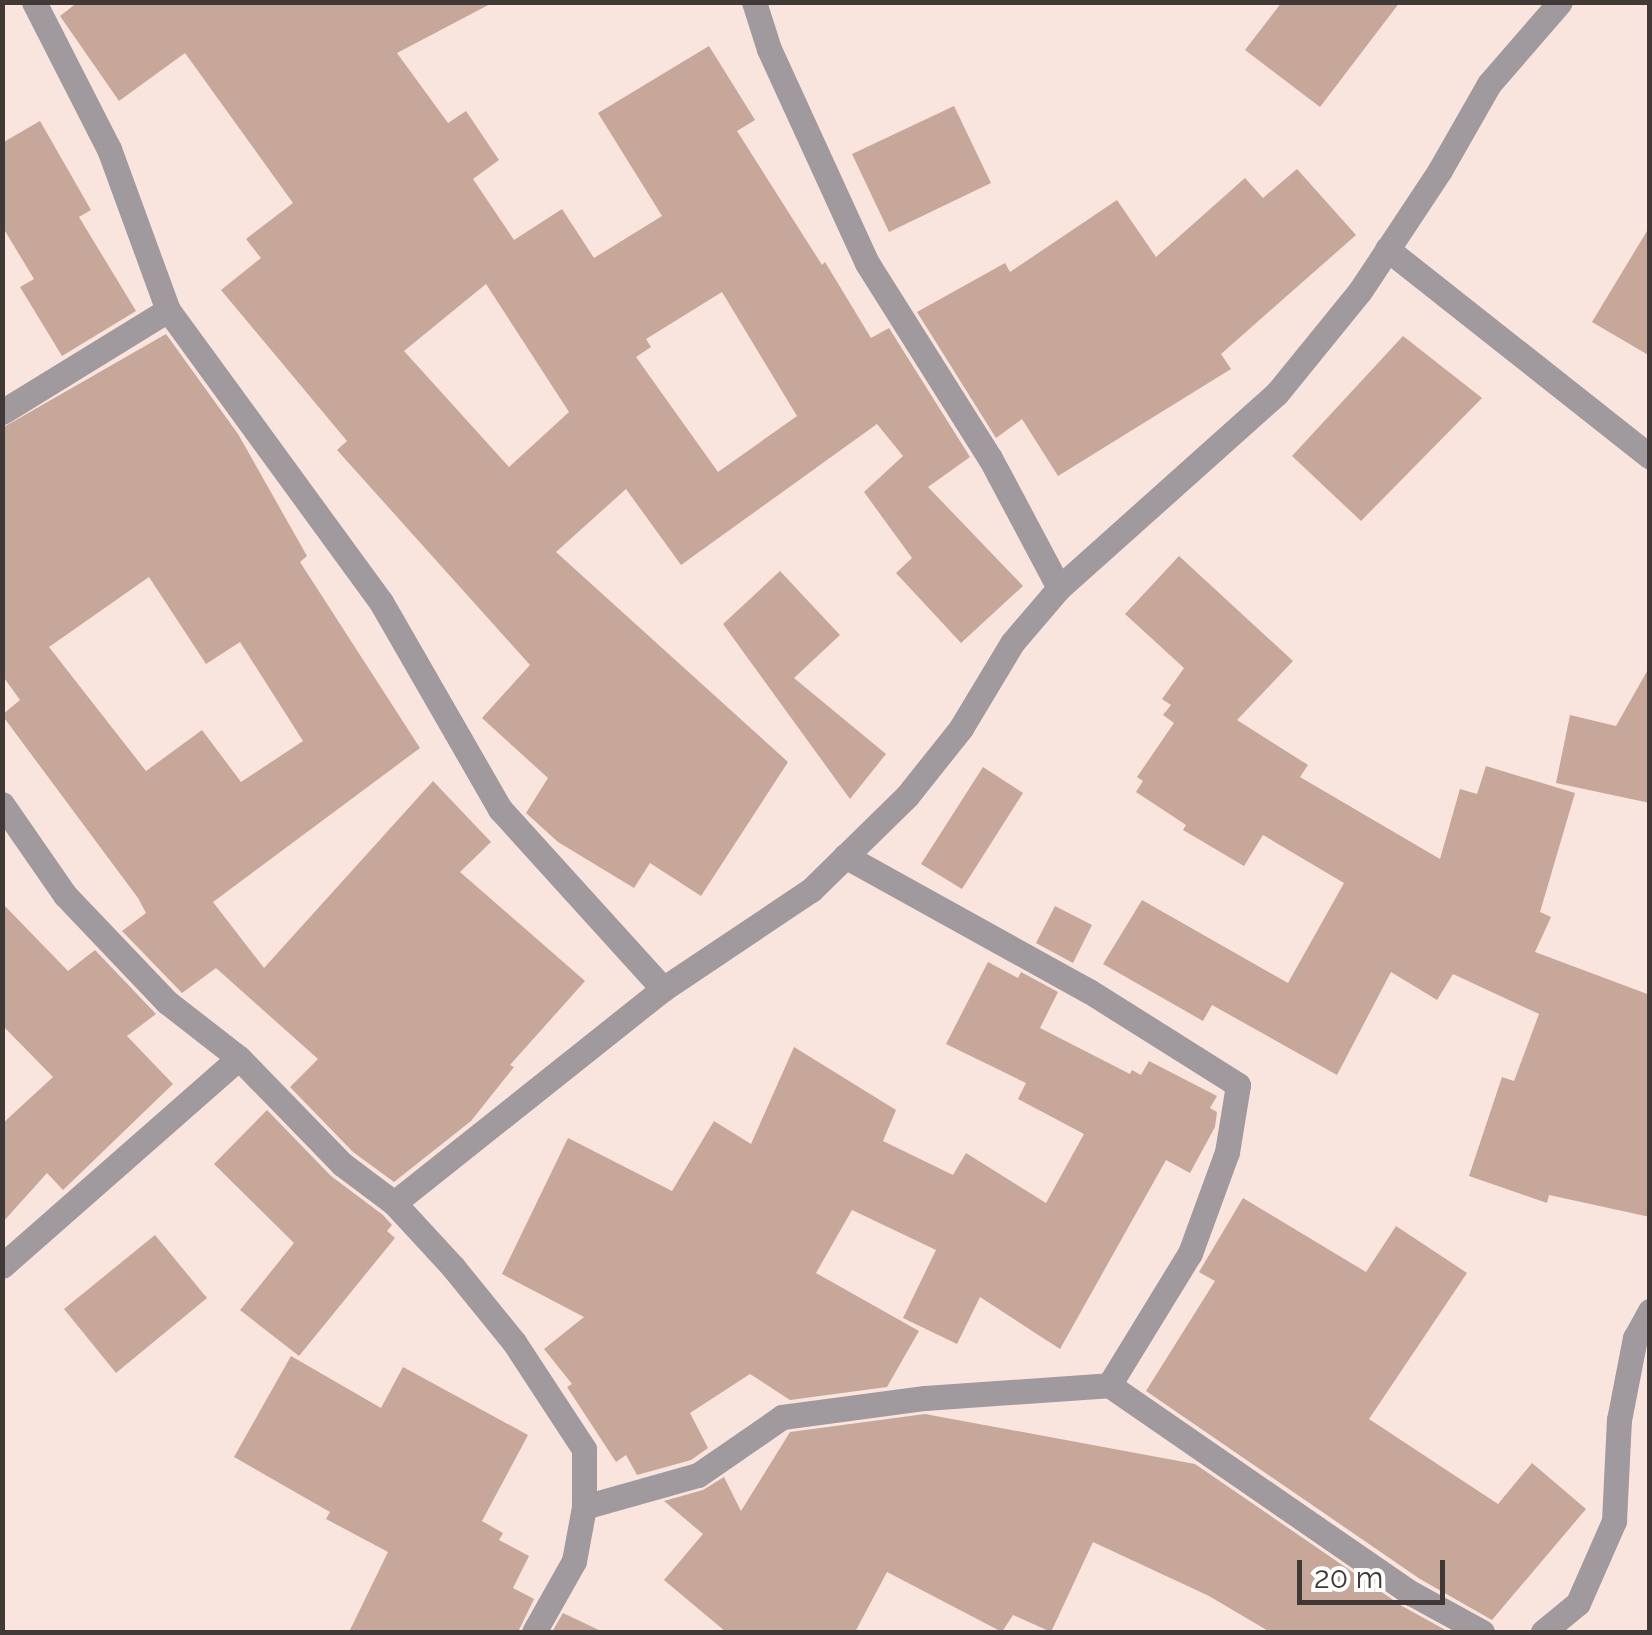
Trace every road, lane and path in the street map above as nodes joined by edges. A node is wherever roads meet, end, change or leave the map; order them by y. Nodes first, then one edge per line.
1 (34, 2) edge
2 (754, 2) edge
3 (1560, 2) edge
4 (1387, 249) junction
5 (168, 310) junction
6 (2, 412) edge
7 (1650, 458) edge
8 (1059, 588) junction
9 (2, 804) edge
10 (845, 856) junction
11 (663, 989) junction
12 (240, 1058) junction
13 (394, 1202) junction
14 (2, 1266) edge
15 (1650, 1311) edge
16 (1109, 1385) junction
17 (584, 1506) junction
18 (534, 1632) edge
19 (1482, 1632) edge
20 (1543, 1632) edge

1 - 5 street
2 - 8 street
3 - 4 street
4 - 7 street
4 - 8 street
5 - 6 street
5 - 11 street
8 - 10 street
9 - 12 street
10 - 11 street
10 - 16 street
11 - 13 street
12 - 13 street
12 - 14 street
13 - 17 street
15 - 20 street
16 - 17 street
16 - 19 street
17 - 18 street

